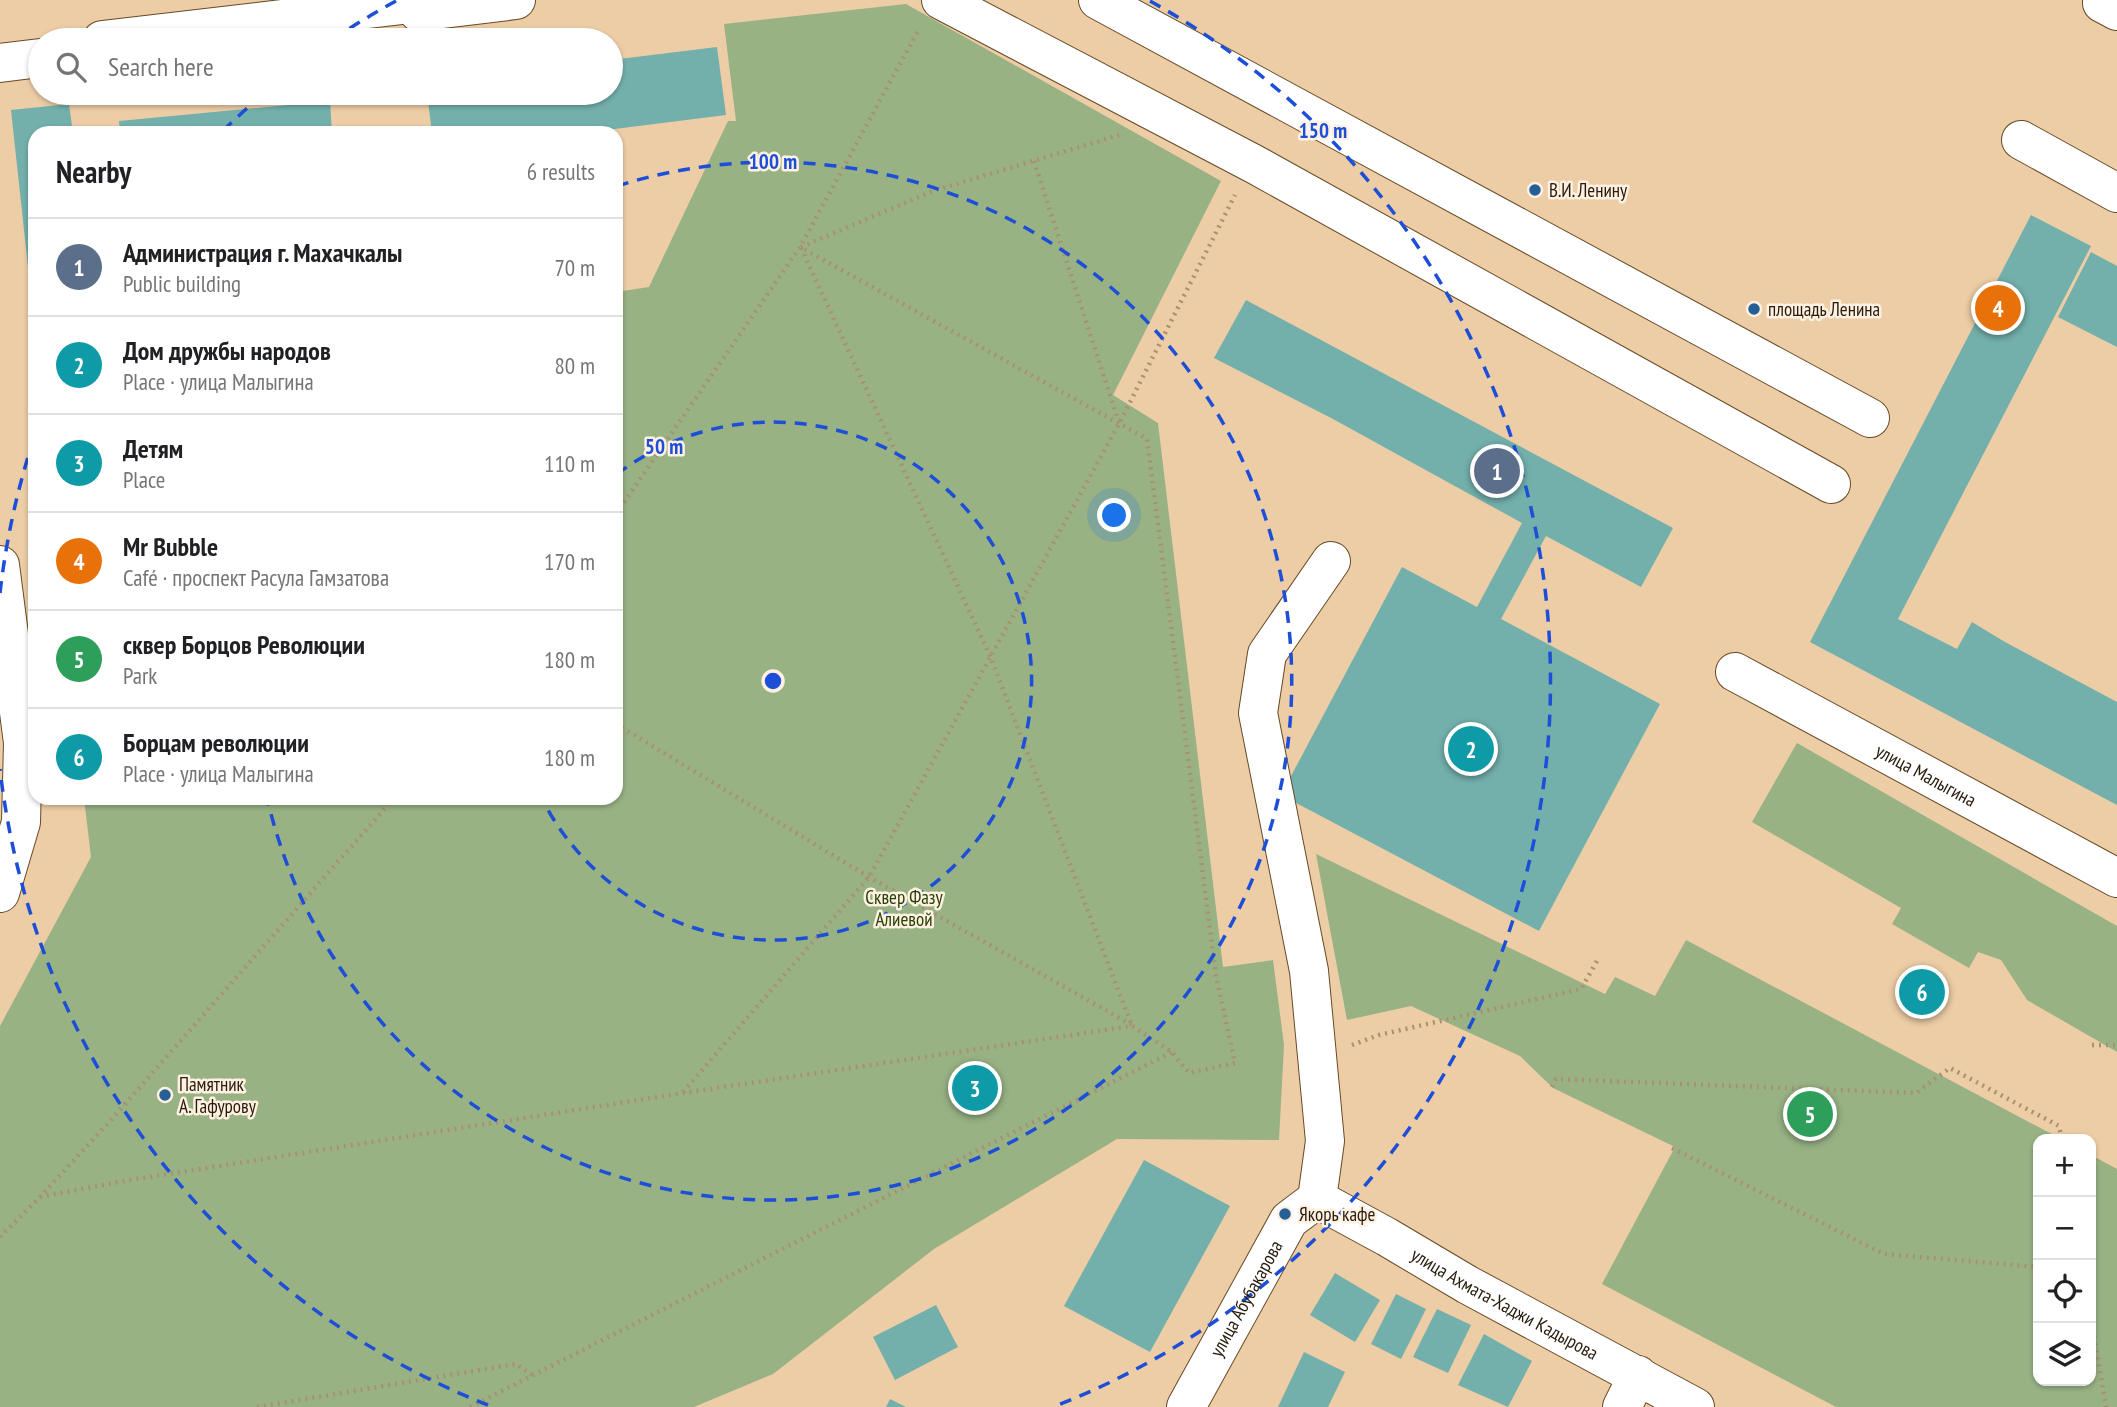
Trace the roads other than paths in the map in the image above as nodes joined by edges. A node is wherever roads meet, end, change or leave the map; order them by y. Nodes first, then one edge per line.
1 (444, 0) edge
2 (516, 0) edge
3 (1098, 0) edge
4 (932, 12) edge
5 (205, 28) edge
6 (286, 28) edge
7 (28, 49) edge
8 (0, 52) edge
9 (28, 60) edge
10 (0, 63) edge
11 (2021, 140) dead end
12 (2117, 193) edge
13 (1871, 418) dead end
14 (1831, 484) dead end
15 (1331, 561) dead end
16 (0, 565) edge
17 (1735, 672) dead end
18 (9, 698) edge
19 (2117, 878) edge
20 (0, 893) edge
21 (1317, 1199) junction
22 (1630, 1391) edge
23 (1186, 1407) edge
24 (1695, 1407) edge

1 - 5 street
2 - 6 street
3 - 13 street
4 - 14 street
7 - 8 street
9 - 10 street
11 - 12 street
15 - 21 street
16 - 18 street
17 - 19 street, улица Малыгина
18 - 20 street
21 - 22 street, улица Ахмата-Хаджи Кадырова
21 - 23 street, улица Абубакарова
22 - 24 street, улица Ахмата-Хаджи Кадырова

